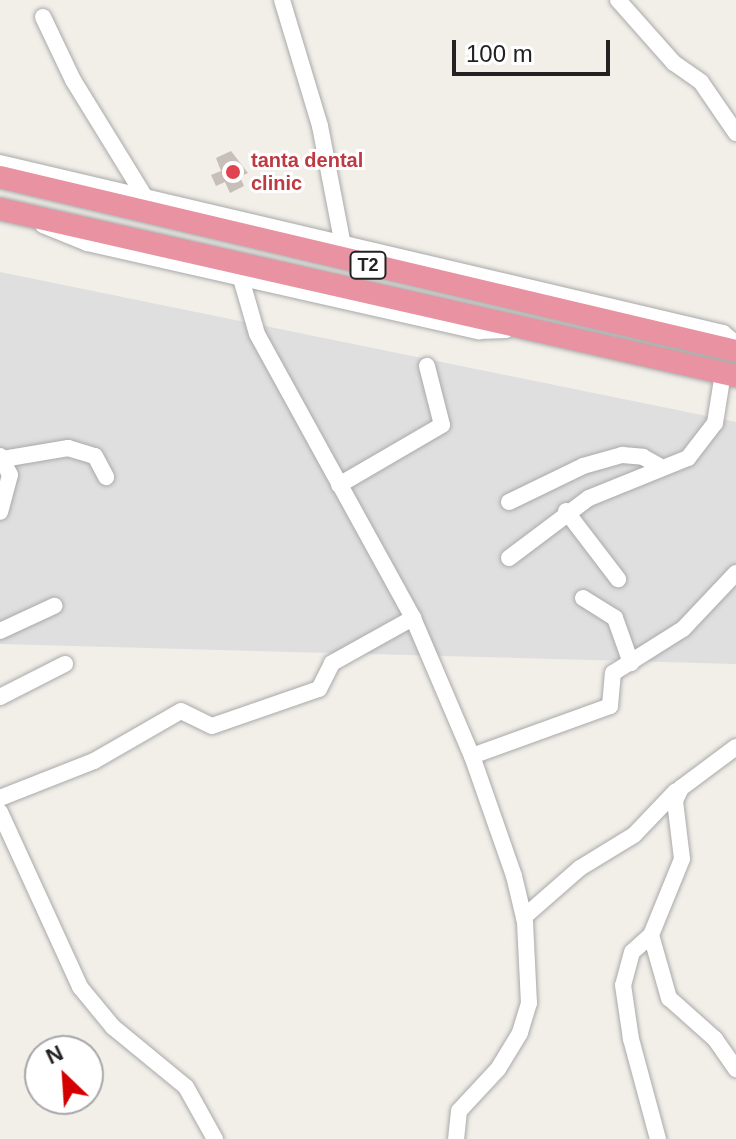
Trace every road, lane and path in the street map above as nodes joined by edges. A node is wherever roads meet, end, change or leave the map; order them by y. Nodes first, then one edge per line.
1 (282, 0) edge
2 (618, 0) edge
3 (43, 17) dead end
4 (736, 133) edge
5 (0, 163) edge
6 (0, 177) edge
7 (145, 197) junction
8 (0, 209) edge
9 (24, 215) junction
10 (343, 245) junction
11 (240, 275) junction
12 (530, 302) junction
13 (608, 319) junction
14 (521, 330) junction
15 (736, 344) edge
16 (599, 346) junction
17 (736, 351) edge
18 (427, 366) dead end
19 (730, 374) edge
20 (1, 458) edge
21 (659, 466) junction
22 (106, 477) dead end
23 (339, 485) junction
24 (3, 495) edge
25 (509, 502) dead end
26 (566, 511) junction
27 (0, 512) edge
28 (509, 558) dead end
29 (736, 573) edge
30 (618, 579) dead end
31 (583, 598) dead end
32 (54, 606) dead end
33 (413, 618) junction
34 (0, 631) edge
35 (631, 663) junction
36 (65, 664) dead end
37 (0, 697) edge
38 (736, 747) edge
39 (472, 756) junction
40 (681, 788) junction
41 (0, 798) edge
42 (0, 812) edge
43 (524, 917) junction
44 (651, 935) junction
45 (736, 1069) edge
46 (215, 1139) edge
47 (456, 1139) edge
48 (658, 1139) edge

1 - 10 street
2 - 4 street
3 - 7 street
5 - 7 street
6 - 12 highway, T2
7 - 10 street
8 - 9 highway, T2
9 - 11 street
9 - 14 highway, T2
10 - 15 street
11 - 14 street
11 - 23 street
12 - 13 highway, T2
12 - 14 highway
13 - 16 highway
13 - 17 highway, T2
14 - 16 highway, T2
16 - 19 highway, T2
18 - 23 street
19 - 21 street
20 - 22 street
20 - 24 street
21 - 25 street
21 - 26 street
23 - 33 street
24 - 27 street
26 - 28 street
26 - 30 street
29 - 35 street
31 - 35 street
32 - 34 street
33 - 39 street
33 - 41 street
35 - 39 street
36 - 37 street
38 - 40 street
39 - 43 street
40 - 43 street
40 - 44 street
42 - 46 street
43 - 47 street
44 - 45 street
44 - 48 street

